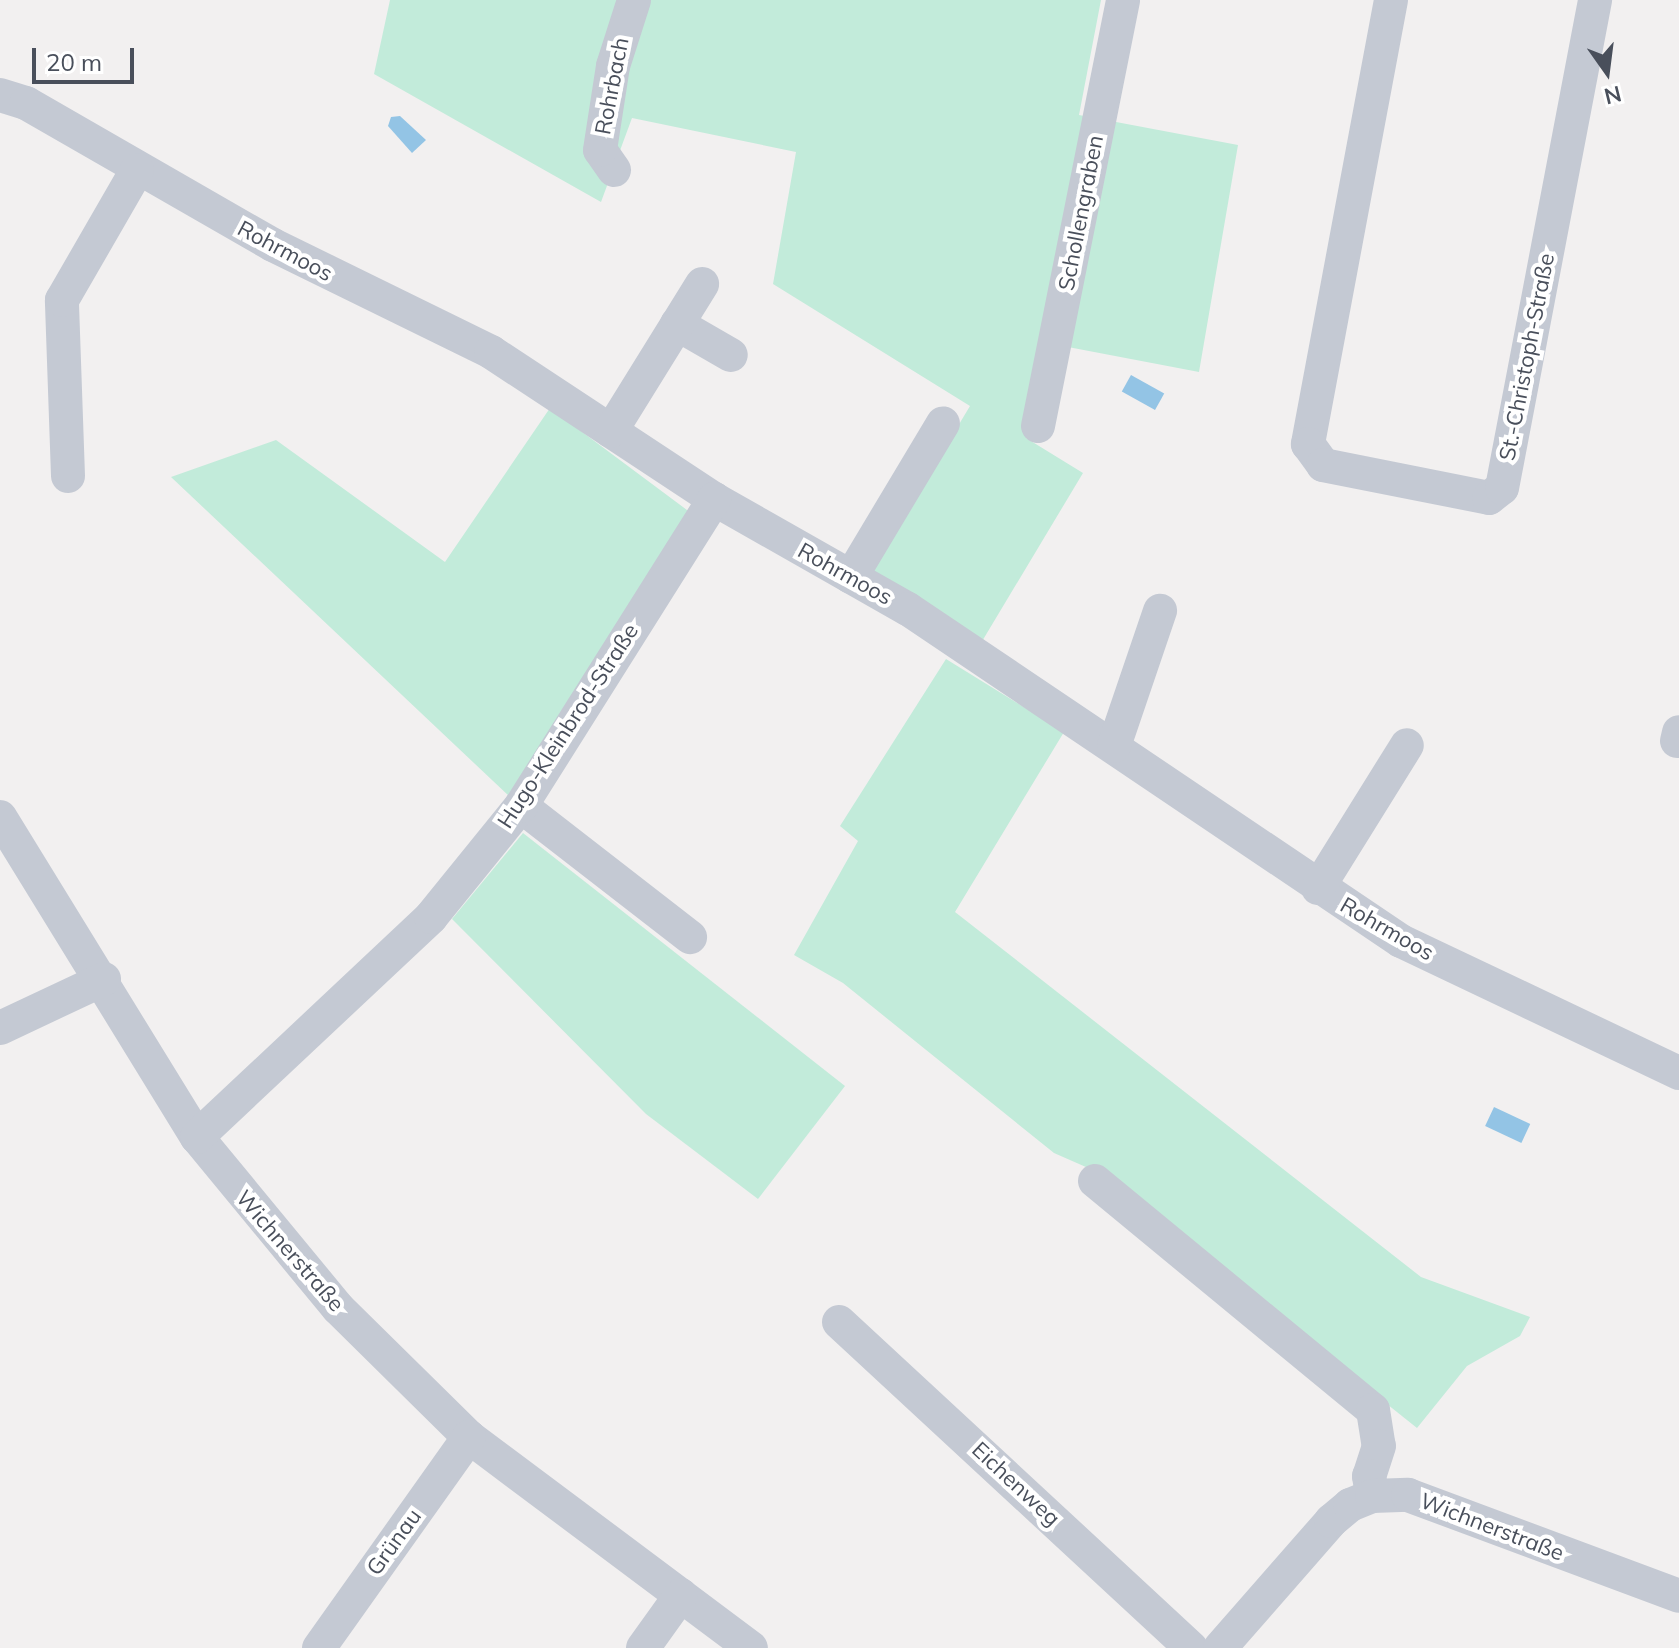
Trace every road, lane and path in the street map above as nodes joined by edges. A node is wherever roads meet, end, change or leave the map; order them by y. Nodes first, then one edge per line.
1 (634, 0) edge
2 (1123, 0) edge
3 (1391, 0) edge
4 (1595, 0) edge
5 (0, 95) edge
6 (137, 170) junction
7 (614, 170) dead end
8 (702, 284) dead end
9 (677, 324) junction
10 (731, 355) dead end
11 (943, 423) dead end
12 (1038, 426) dead end
13 (611, 431) junction
14 (68, 476) dead end
15 (714, 499) junction
16 (851, 577) junction
17 (1160, 611) dead end
18 (1407, 745) dead end
19 (1114, 746) junction
20 (521, 806) junction
21 (0, 817) edge
22 (1318, 888) junction
23 (690, 937) dead end
24 (104, 979) junction
25 (0, 1028) edge
26 (1679, 1073) edge
27 (197, 1137) junction
28 (1095, 1181) dead end
29 (839, 1322) dead end
30 (469, 1437) junction
31 (1372, 1496) junction
32 (681, 1595) junction
33 (1679, 1596) edge
34 (319, 1648) edge
35 (643, 1648) edge
36 (751, 1648) edge
37 (1191, 1648) edge
38 (1220, 1648) edge

1 - 7 street, Rohrbach
2 - 12 street, Schollengraben
3 - 4 street, St.-Christoph-Straße
5 - 6 street, Rohrmoos
6 - 13 street, Rohrmoos
6 - 14 street
8 - 9 street
9 - 10 street
9 - 13 street
11 - 16 street
13 - 15 street, Rohrmoos
15 - 16 street, Rohrmoos
15 - 20 street, Hugo-Kleinbrod-Straße
16 - 19 street, Rohrmoos
17 - 19 street
18 - 22 street
19 - 22 street, Rohrmoos
20 - 23 street
20 - 27 street, Hugo-Kleinbrod-Straße
21 - 24 street, Wichnerstraße
22 - 26 street, Rohrmoos
24 - 25 street
24 - 27 street, Wichnerstraße
27 - 30 street, Wichnerstraße
28 - 31 street
29 - 37 street, Eichenweg
30 - 32 street, Wichnerstraße
30 - 34 street, Grünau
31 - 33 street, Wichnerstraße
31 - 38 street
32 - 35 street
32 - 36 street, Wichnerstraße

